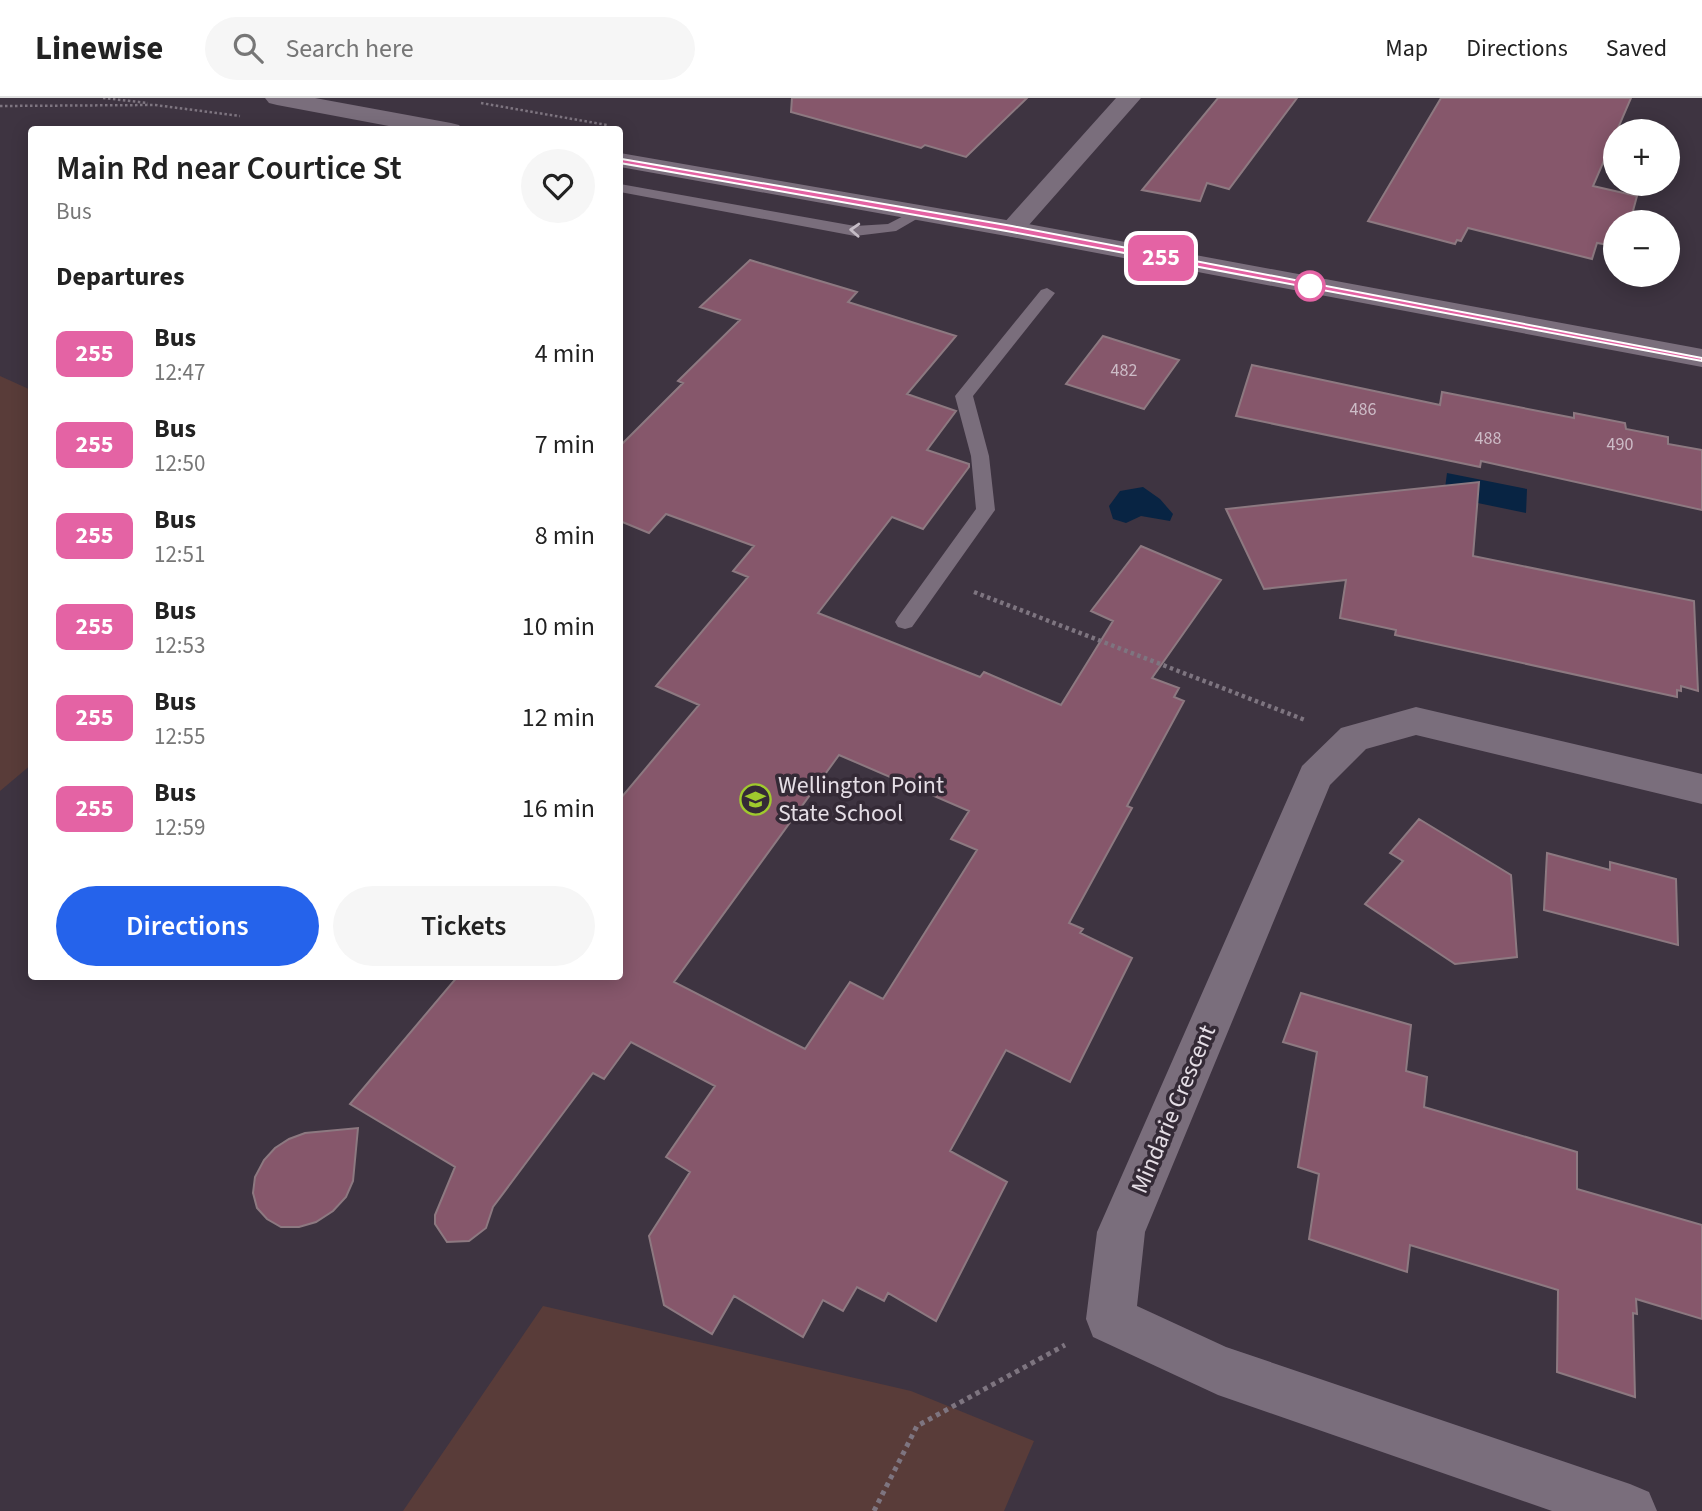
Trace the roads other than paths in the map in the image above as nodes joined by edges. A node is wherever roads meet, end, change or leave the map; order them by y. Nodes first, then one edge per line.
1 (278, 98) edge
2 (1129, 98) edge
3 (386, 124) edge
4 (408, 126) edge
5 (623, 161) edge
6 (623, 189) edge
7 (919, 213) junction
8 (1012, 229) junction
9 (1047, 293) dead end
10 (1702, 358) edge
11 (905, 622) dead end
12 (1702, 789) edge
13 (1630, 1511) edge

1 - 3 main road
2 - 8 main road
3 - 4 main road
5 - 7 main road
7 -> 6 lane
7 - 8 main road
8 - 10 main road
9 - 11 lane
12 - 13 main road, Mindarie Crescent

